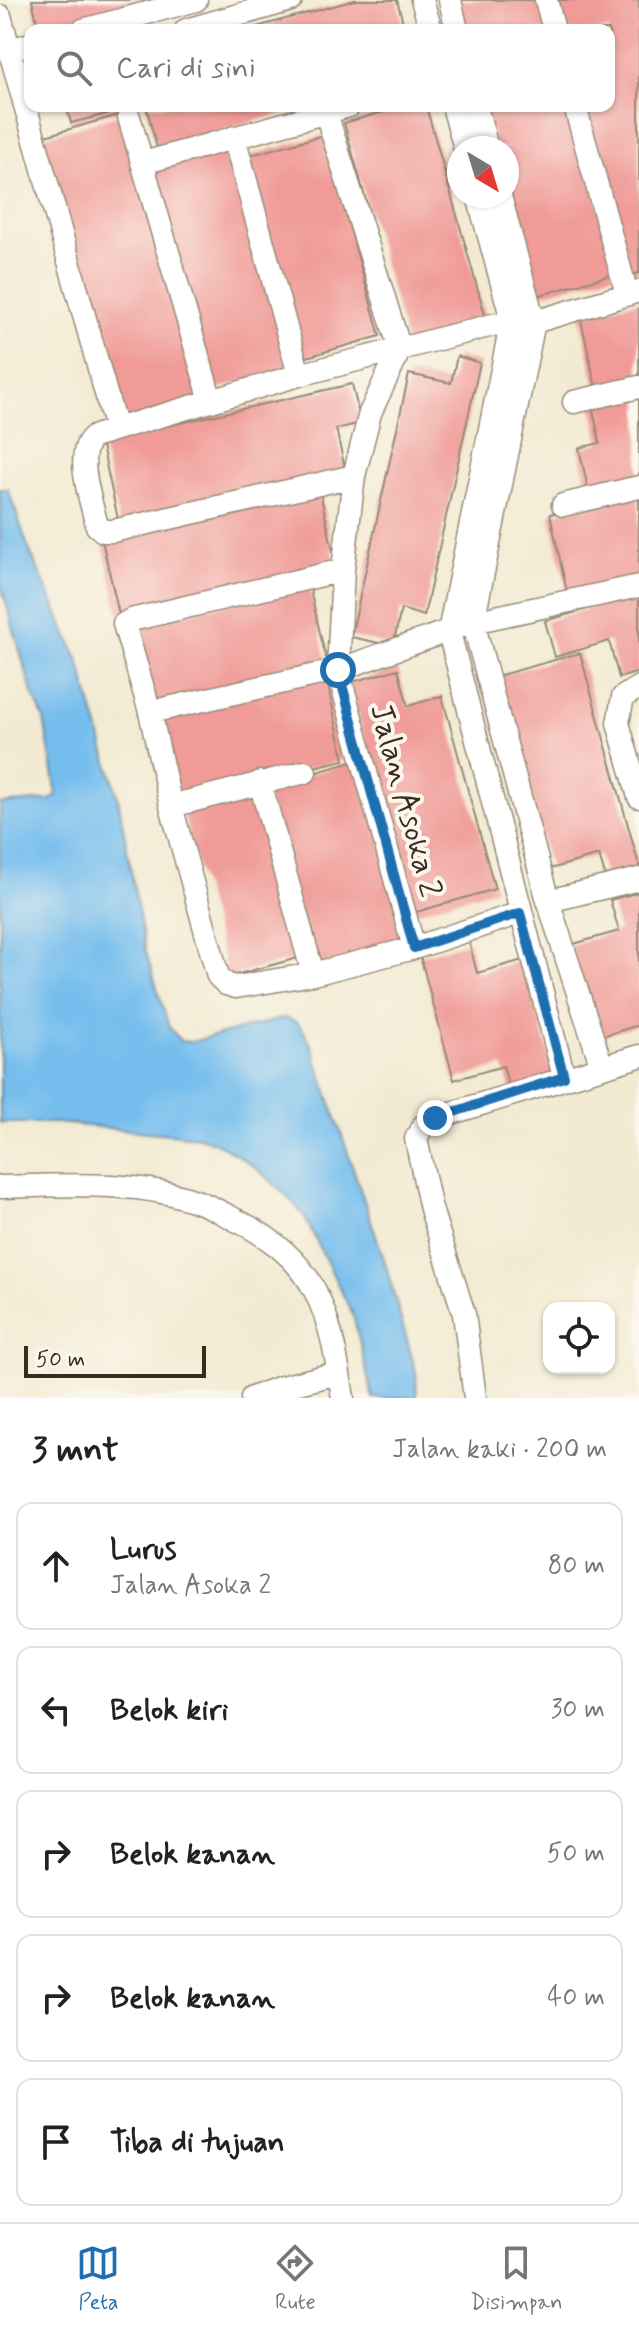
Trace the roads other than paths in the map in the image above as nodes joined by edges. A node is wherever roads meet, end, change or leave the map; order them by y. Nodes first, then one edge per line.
1 (196, 0) edge
2 (291, 0) edge
3 (422, 0) edge
4 (450, 0) edge
5 (546, 0) edge
6 (0, 16) edge
7 (106, 24) edge
8 (207, 24) edge
9 (429, 24) edge
10 (456, 24) edge
11 (552, 24) edge
12 (20, 47) edge
13 (23, 74) edge
14 (33, 112) edge
15 (329, 112) edge
16 (455, 112) edge
17 (478, 112) edge
18 (577, 112) edge
19 (326, 113) junction
20 (129, 117) dead end
21 (462, 136) edge
22 (484, 136) edge
23 (234, 137) junction
24 (143, 163) junction
25 (482, 208) edge
26 (502, 208) edge
27 (633, 293) edge
28 (523, 321) junction
29 (400, 349) junction
30 (299, 375) junction
31 (639, 387) edge
32 (211, 401) junction
33 (574, 402) dead end
34 (116, 429) junction
35 (354, 476) junction
36 (639, 487) edge
37 (563, 505) dead end
38 (343, 570) junction
39 (639, 586) edge
40 (473, 622) junction
41 (449, 632) junction
42 (338, 670) junction
43 (639, 687) edge
44 (150, 712) junction
45 (305, 772) dead end
46 (260, 782) junction
47 (639, 797) edge
48 (171, 806) junction
49 (639, 879) edge
50 (548, 901) junction
51 (520, 913) junction
52 (414, 948) junction
53 (313, 974) junction
54 (639, 1056) edge
55 (602, 1067) junction
56 (564, 1077) junction
57 (0, 1187) edge
58 (338, 1373) junction
59 (252, 1398) edge
60 (343, 1398) edge
61 (475, 1398) edge

1 - 7 street
2 - 8 street
3 - 9 street
4 - 10 street
5 - 11 street
6 - 12 street
12 - 13 street
14 - 34 street
15 - 19 street
16 - 21 street
17 - 22 street
18 - 27 street
19 - 23 street
19 - 29 street
20 - 24 street
23 - 24 street
23 - 30 street
24 - 32 street
25 - 28 street
26 - 28 street
27 - 28 street
28 - 29 street
28 - 40 street
28 - 41 street
29 - 30 street
29 - 35 street, Jalan Asoka 2
30 - 32 street
31 - 33 street
32 - 34 street
34 - 35 street
35 - 38 street, Jalan Asoka 2
36 - 37 street
38 - 42 street, Jalan Asoka 2
38 - 44 street
39 - 40 street
40 - 41 street
40 - 50 street
41 - 42 street
41 - 51 street
42 - 44 street
42 - 52 street, Jalan Asoka 2
43 - 47 street
44 - 48 street
45 - 46 street
46 - 48 street
46 - 53 street
48 - 53 street
49 - 50 street
50 - 55 street
51 - 52 street
51 - 56 street
52 - 53 street
54 - 55 street
55 - 56 street
56 - 61 street
57 - 58 street
58 - 59 street
58 - 60 street

